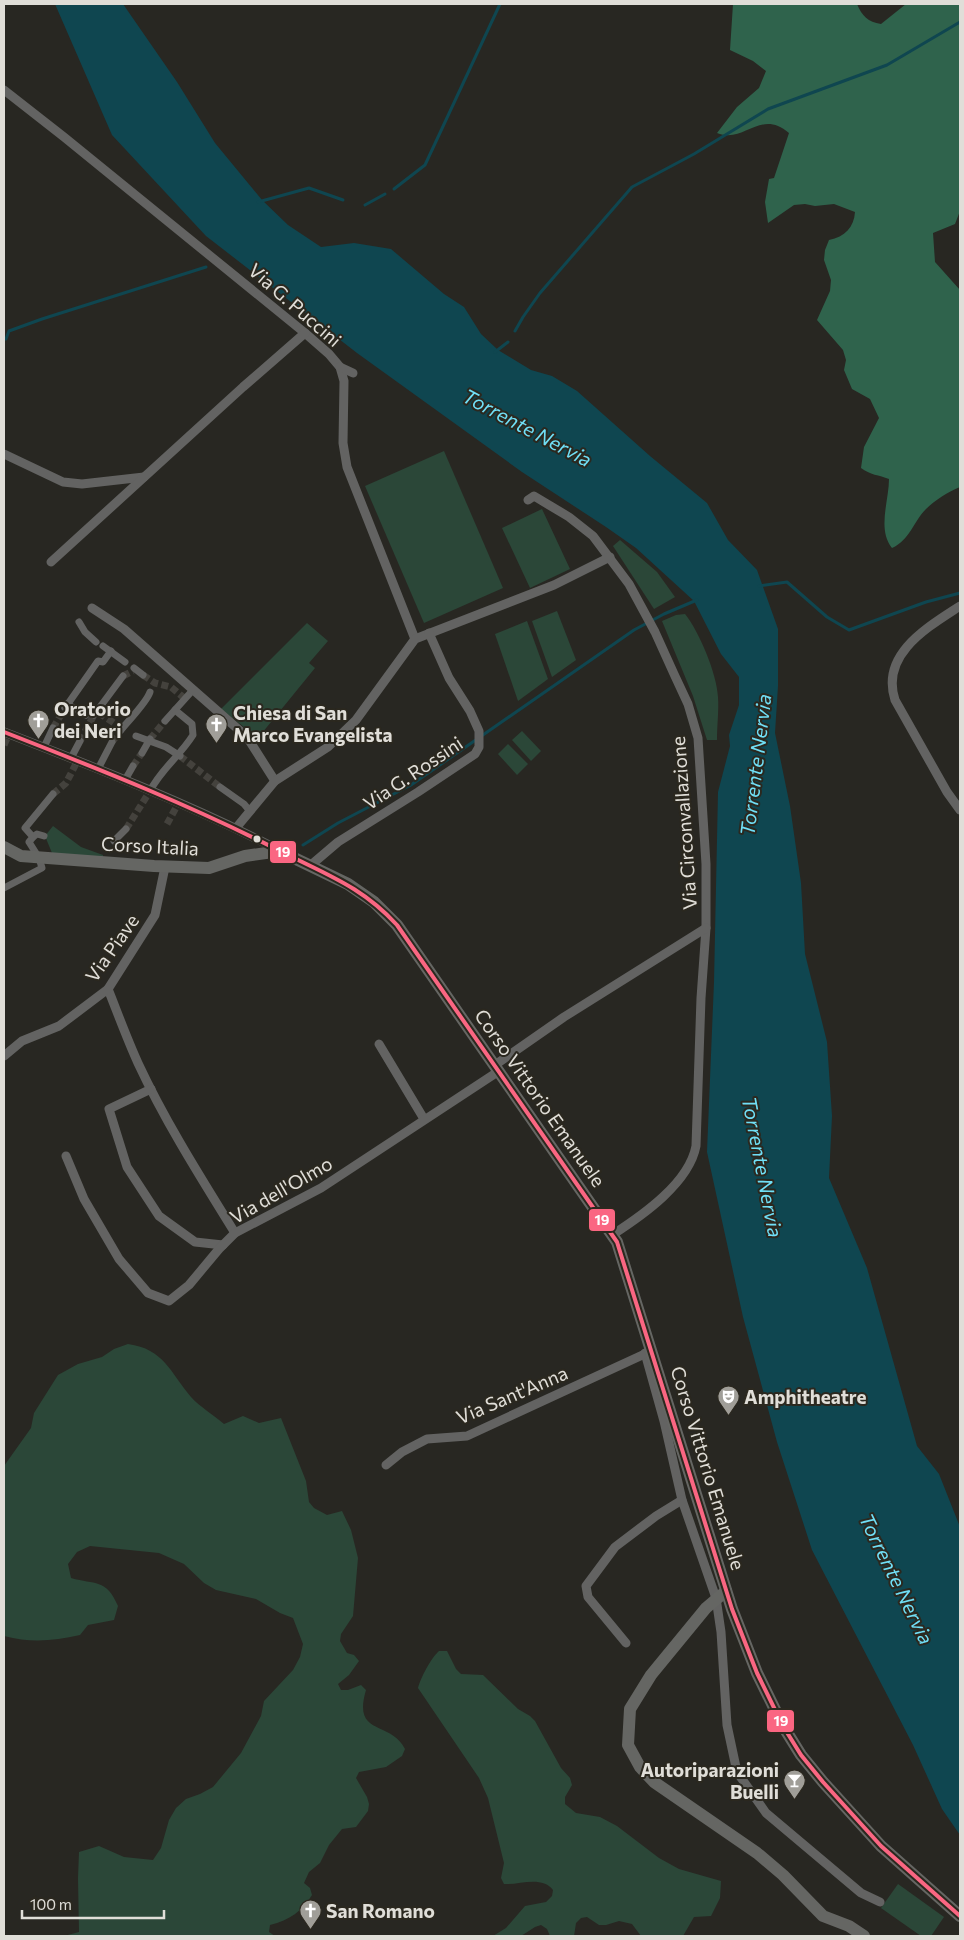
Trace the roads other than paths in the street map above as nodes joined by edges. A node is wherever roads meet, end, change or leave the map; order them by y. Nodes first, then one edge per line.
1 (4, 90) edge
2 (305, 333) junction
3 (340, 367) junction
4 (353, 373) dead end
5 (4, 454) edge
6 (144, 477) junction
7 (528, 500) dead end
8 (610, 557) junction
9 (51, 562) dead end
10 (960, 606) edge
11 (92, 608) dead end
12 (79, 622) dead end
13 (429, 633) junction
14 (415, 640) junction
15 (96, 642) dead end
16 (103, 646) dead end
17 (111, 651) junction
18 (125, 662) dead end
19 (135, 670) dead end
20 (143, 675) tunnel mouth
21 (122, 676) tunnel mouth
22 (192, 691) junction
23 (150, 692) dead end
24 (175, 710) junction
25 (165, 721) tunnel mouth
26 (53, 728) tunnel mouth
27 (7, 734) edge
28 (149, 740) junction
29 (80, 741) tunnel mouth
30 (112, 742) tunnel mouth
31 (43, 747) junction
32 (142, 753) tunnel mouth
33 (179, 756) junction
34 (71, 758) junction
35 (133, 766) tunnel mouth
36 (98, 769) junction
37 (125, 780) junction
38 (274, 781) junction
39 (220, 787) tunnel mouth
40 (150, 791) junction
41 (53, 794) tunnel mouth
42 (250, 810) junction
43 (960, 810) edge
44 (236, 828) junction
45 (126, 829) tunnel mouth
46 (44, 836) dead end
47 (33, 837) junction
48 (114, 841) dead end
49 (4, 847) edge
50 (273, 850) junction
51 (39, 858) junction
52 (294, 858) joint
53 (311, 865) junction
54 (165, 867) junction
55 (4, 888) edge
56 (706, 928) junction
57 (108, 989) junction
58 (379, 1044) dead end
59 (4, 1056) edge
60 (497, 1068) junction
61 (151, 1089) junction
62 (424, 1119) junction
63 (66, 1156) dead end
64 (235, 1233) junction
65 (612, 1235) junction
66 (223, 1245) junction
67 (648, 1352) junction
68 (662, 1414) junction
69 (674, 1422) junction
70 (386, 1465) dead end
71 (682, 1500) junction
72 (721, 1594) junction
73 (626, 1643) dead end
74 (880, 1902) dead end
75 (960, 1916) edge
76 (864, 1936) edge

1 - 2 street, Via G. Puccini
2 - 3 street, Via G. Puccini
2 - 6 street
3 - 4 street
3 - 14 street, Via G. Puccini
5 - 6 street
6 - 9 street
7 - 8 street, Via Circonvallazione
8 - 13 street
8 - 56 street, Via Circonvallazione
10 - 43 street
11 - 22 street
12 - 15 street
13 - 14 street
13 - 53 street, Via G. Rossini
14 - 38 street
16 - 17 street
17 - 18 street
17 - 21 street
19 - 20 street
22 - 24 street
22 - 38 street
23 - 28 street
24 - 25 street
24 - 33 street
26 - 31 street
27 - 31 street
28 - 32 street
28 - 33 street
29 - 34 street
30 - 36 street
31 - 34 street
33 - 40 street
34 - 36 street
35 - 37 street
36 - 37 street
37 - 40 street
38 - 42 street
39 - 42 street
40 - 44 street
41 - 47 street
42 - 44 street
44 - 50 street
45 - 48 street
46 - 47 street
47 - 51 street
49 - 51 main road, Corso Italia
50 - 52 main road, Corso Italia
50 - 54 main road, Corso Italia
51 - 54 main road, Corso Italia
51 - 55 street
52 - 53 main road, Corso Vittorio Emanuele
53 - 60 main road, Corso Vittorio Emanuele
54 - 57 street, Via Piave
56 - 60 street, Via Circonvallazione
56 - 65 street, Via Circonvallazione
57 - 59 street, Via Piave
57 - 61 street
58 - 62 street
60 - 62 street, Via dell'Olmo
60 - 65 main road, Corso Vittorio Emanuele
61 - 64 street
61 - 66 street
62 - 64 street, Via dell'Olmo
63 - 66 street, Via dell'Olmo
64 - 66 street, Via dell'Olmo
65 - 67 main road, Corso Vittorio Emanuele
67 - 68 street
67 - 69 main road, Corso Vittorio Emanuele
67 - 70 street, Via Sant'Anna
68 - 69 street
68 - 71 street
69 - 72 main road, Corso Vittorio Emanuele
71 - 72 street
71 - 73 street
72 - 74 street
72 - 75 main road, Corso Vittorio Emanuele
72 - 76 main road

